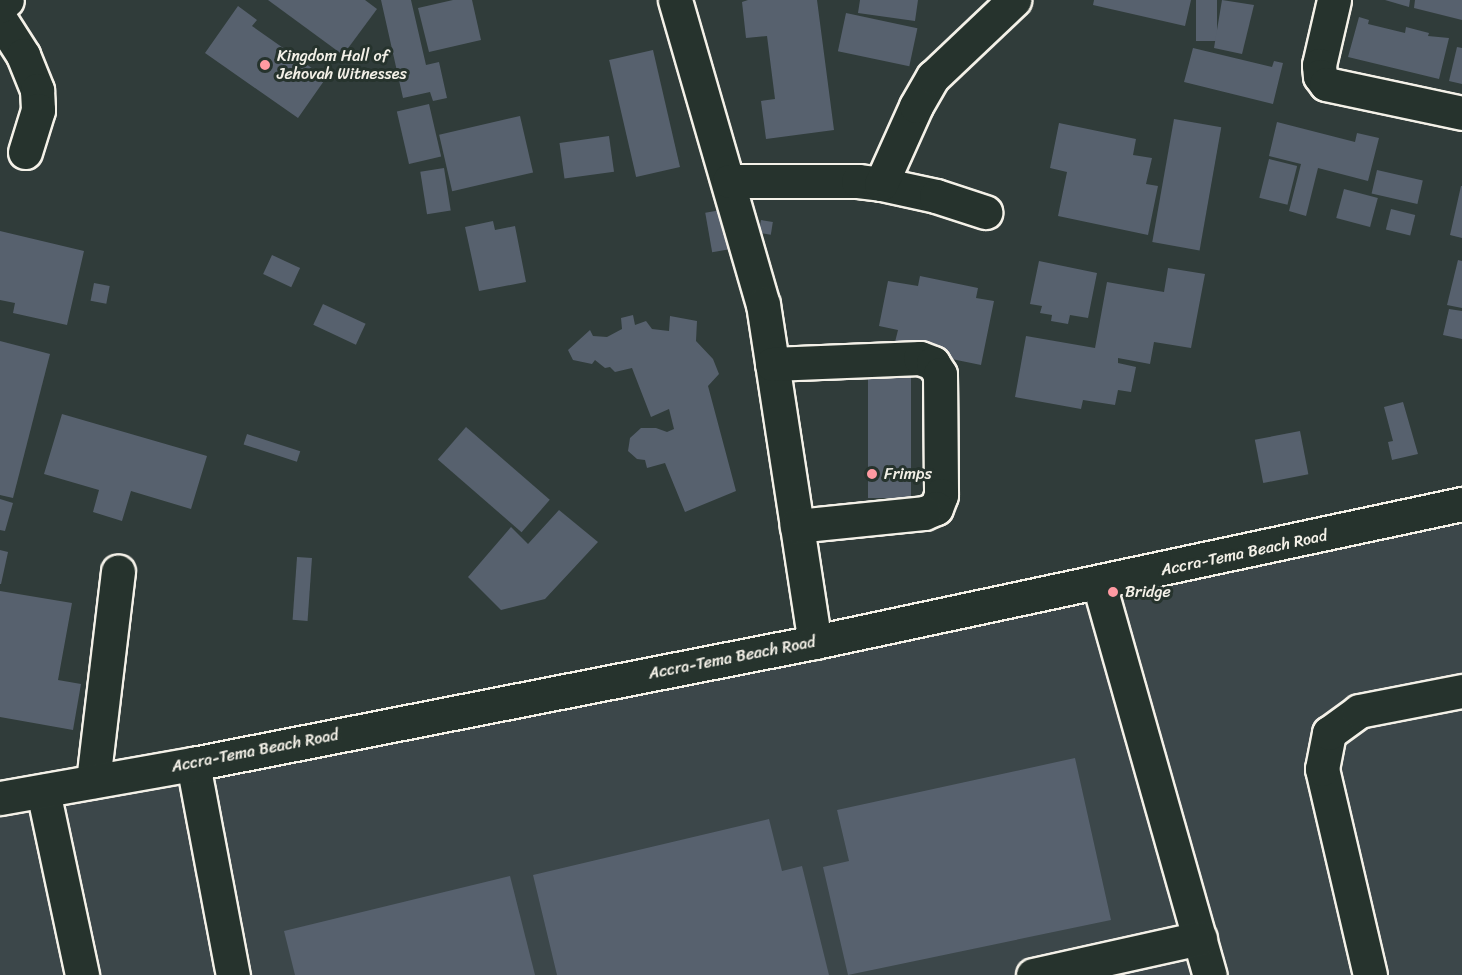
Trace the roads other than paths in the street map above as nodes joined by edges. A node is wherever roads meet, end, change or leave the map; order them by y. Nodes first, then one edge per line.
1 (7, 0) edge
2 (675, 0) edge
3 (1014, 0) edge
4 (1334, 0) edge
5 (0, 6) edge
6 (0, 19) edge
7 (1462, 112) edge
8 (25, 152) dead end
9 (729, 181) junction
10 (881, 183) junction
11 (985, 212) dead end
12 (772, 364) junction
13 (1462, 504) edge
14 (797, 526) junction
15 (118, 571) dead end
16 (1099, 584) junction
17 (815, 642) junction
18 (1462, 691) edge
19 (193, 764) junction
20 (93, 781) junction
21 (43, 791) junction
22 (0, 798) edge
23 (1200, 938) junction
24 (81, 975) edge
25 (233, 975) edge
26 (1033, 975) edge
27 (1210, 975) edge
28 (1371, 975) edge

1 - 5 street
2 - 9 street
3 - 10 street
4 - 7 street
6 - 8 street
9 - 10 street
9 - 12 street
10 - 11 street
12 - 14 street
12 - 14 street
13 - 16 street, Accra-Tema Beach Road
14 - 17 street
15 - 20 street
16 - 17 street, Accra-Tema Beach Road
16 - 23 street
17 - 19 street, Accra-Tema Beach Road
18 - 28 street
19 - 20 street, Accra-Tema Beach Road
19 - 25 street
20 - 21 street, Accra-Tema Beach Road
21 - 22 street, Accra-Tema Beach Road
21 - 24 street
23 - 26 street
23 - 27 street

